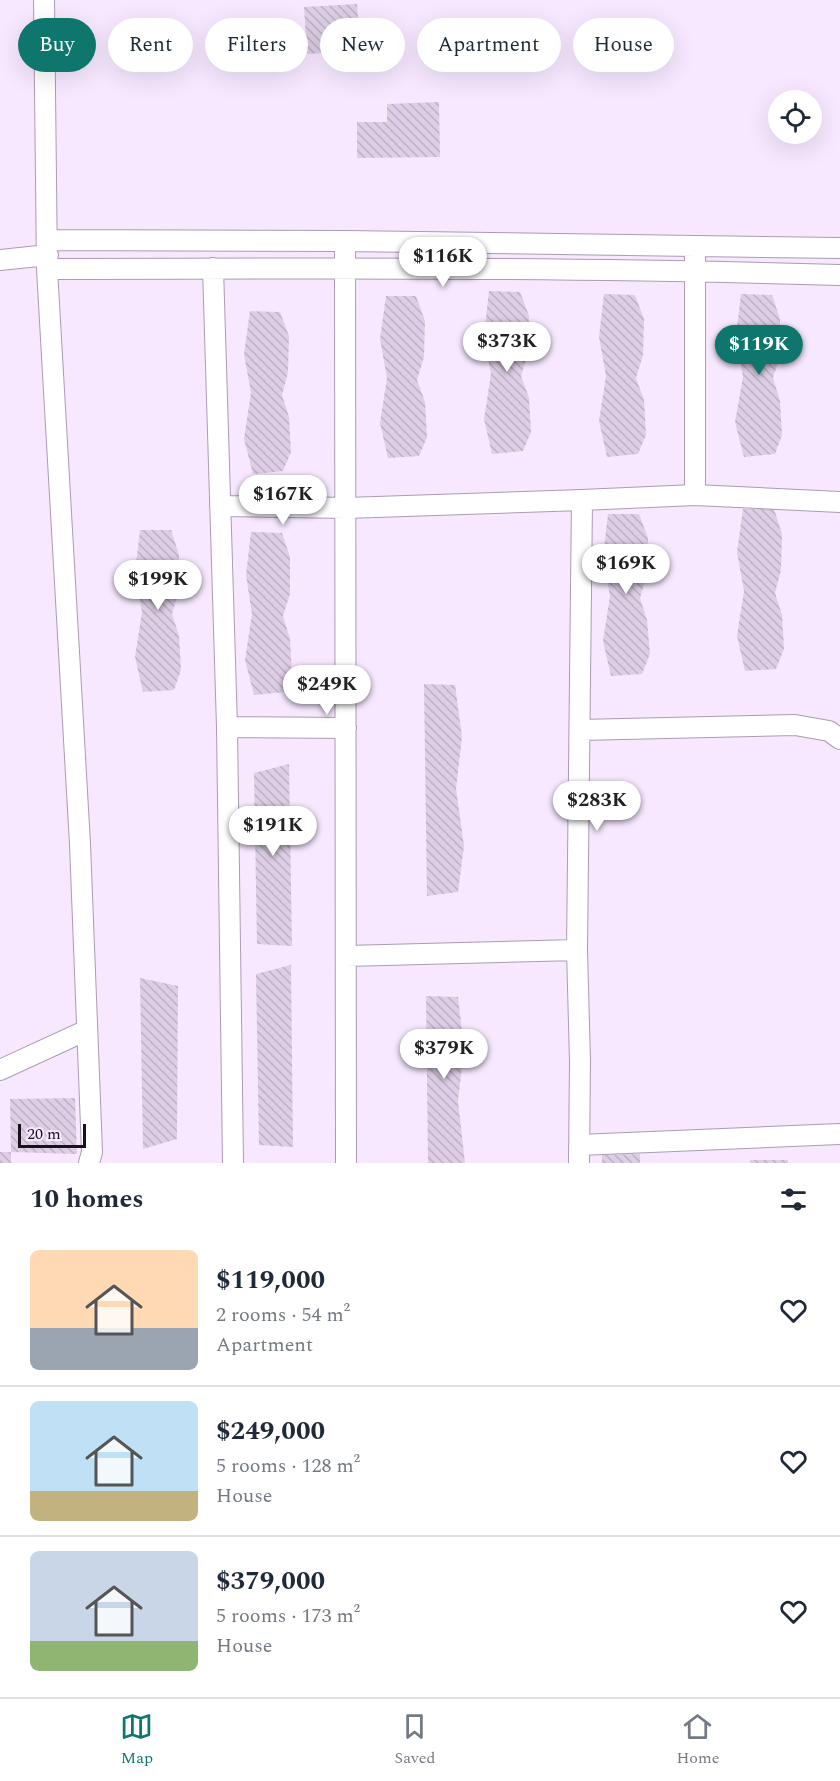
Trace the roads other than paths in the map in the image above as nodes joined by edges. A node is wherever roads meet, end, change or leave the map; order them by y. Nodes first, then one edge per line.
1 (44, 0) edge
2 (345, 241) junction
3 (695, 246) junction
4 (840, 248) edge
5 (48, 255) junction
6 (0, 260) edge
7 (213, 268) junction
8 (344, 268) junction
9 (696, 271) junction
10 (840, 275) edge
11 (694, 495) junction
12 (582, 501) junction
13 (840, 502) edge
14 (220, 506) junction
15 (346, 507) junction
16 (227, 727) junction
17 (346, 728) junction
18 (580, 730) junction
19 (840, 739) edge
20 (577, 950) junction
21 (346, 956) junction
22 (87, 1030) junction
23 (0, 1070) edge
24 (840, 1134) edge
25 (579, 1154) edge
26 (89, 1163) edge
27 (233, 1163) edge
28 (346, 1163) edge

1 - 5 street
2 - 3 street
2 - 5 street
2 - 8 street
3 - 4 street
3 - 9 street
5 - 6 street
5 - 7 street
5 - 22 street
7 - 8 street
7 - 14 street
8 - 9 street
8 - 15 street
9 - 10 street
9 - 11 street
11 - 12 street
11 - 13 street
12 - 15 street
12 - 18 street
14 - 15 street
14 - 16 street
15 - 17 street
16 - 17 street
16 - 27 street
17 - 21 street
18 - 19 street
18 - 20 street
20 - 21 street
20 - 25 street
21 - 28 street
22 - 23 street
22 - 26 street
24 - 25 street

